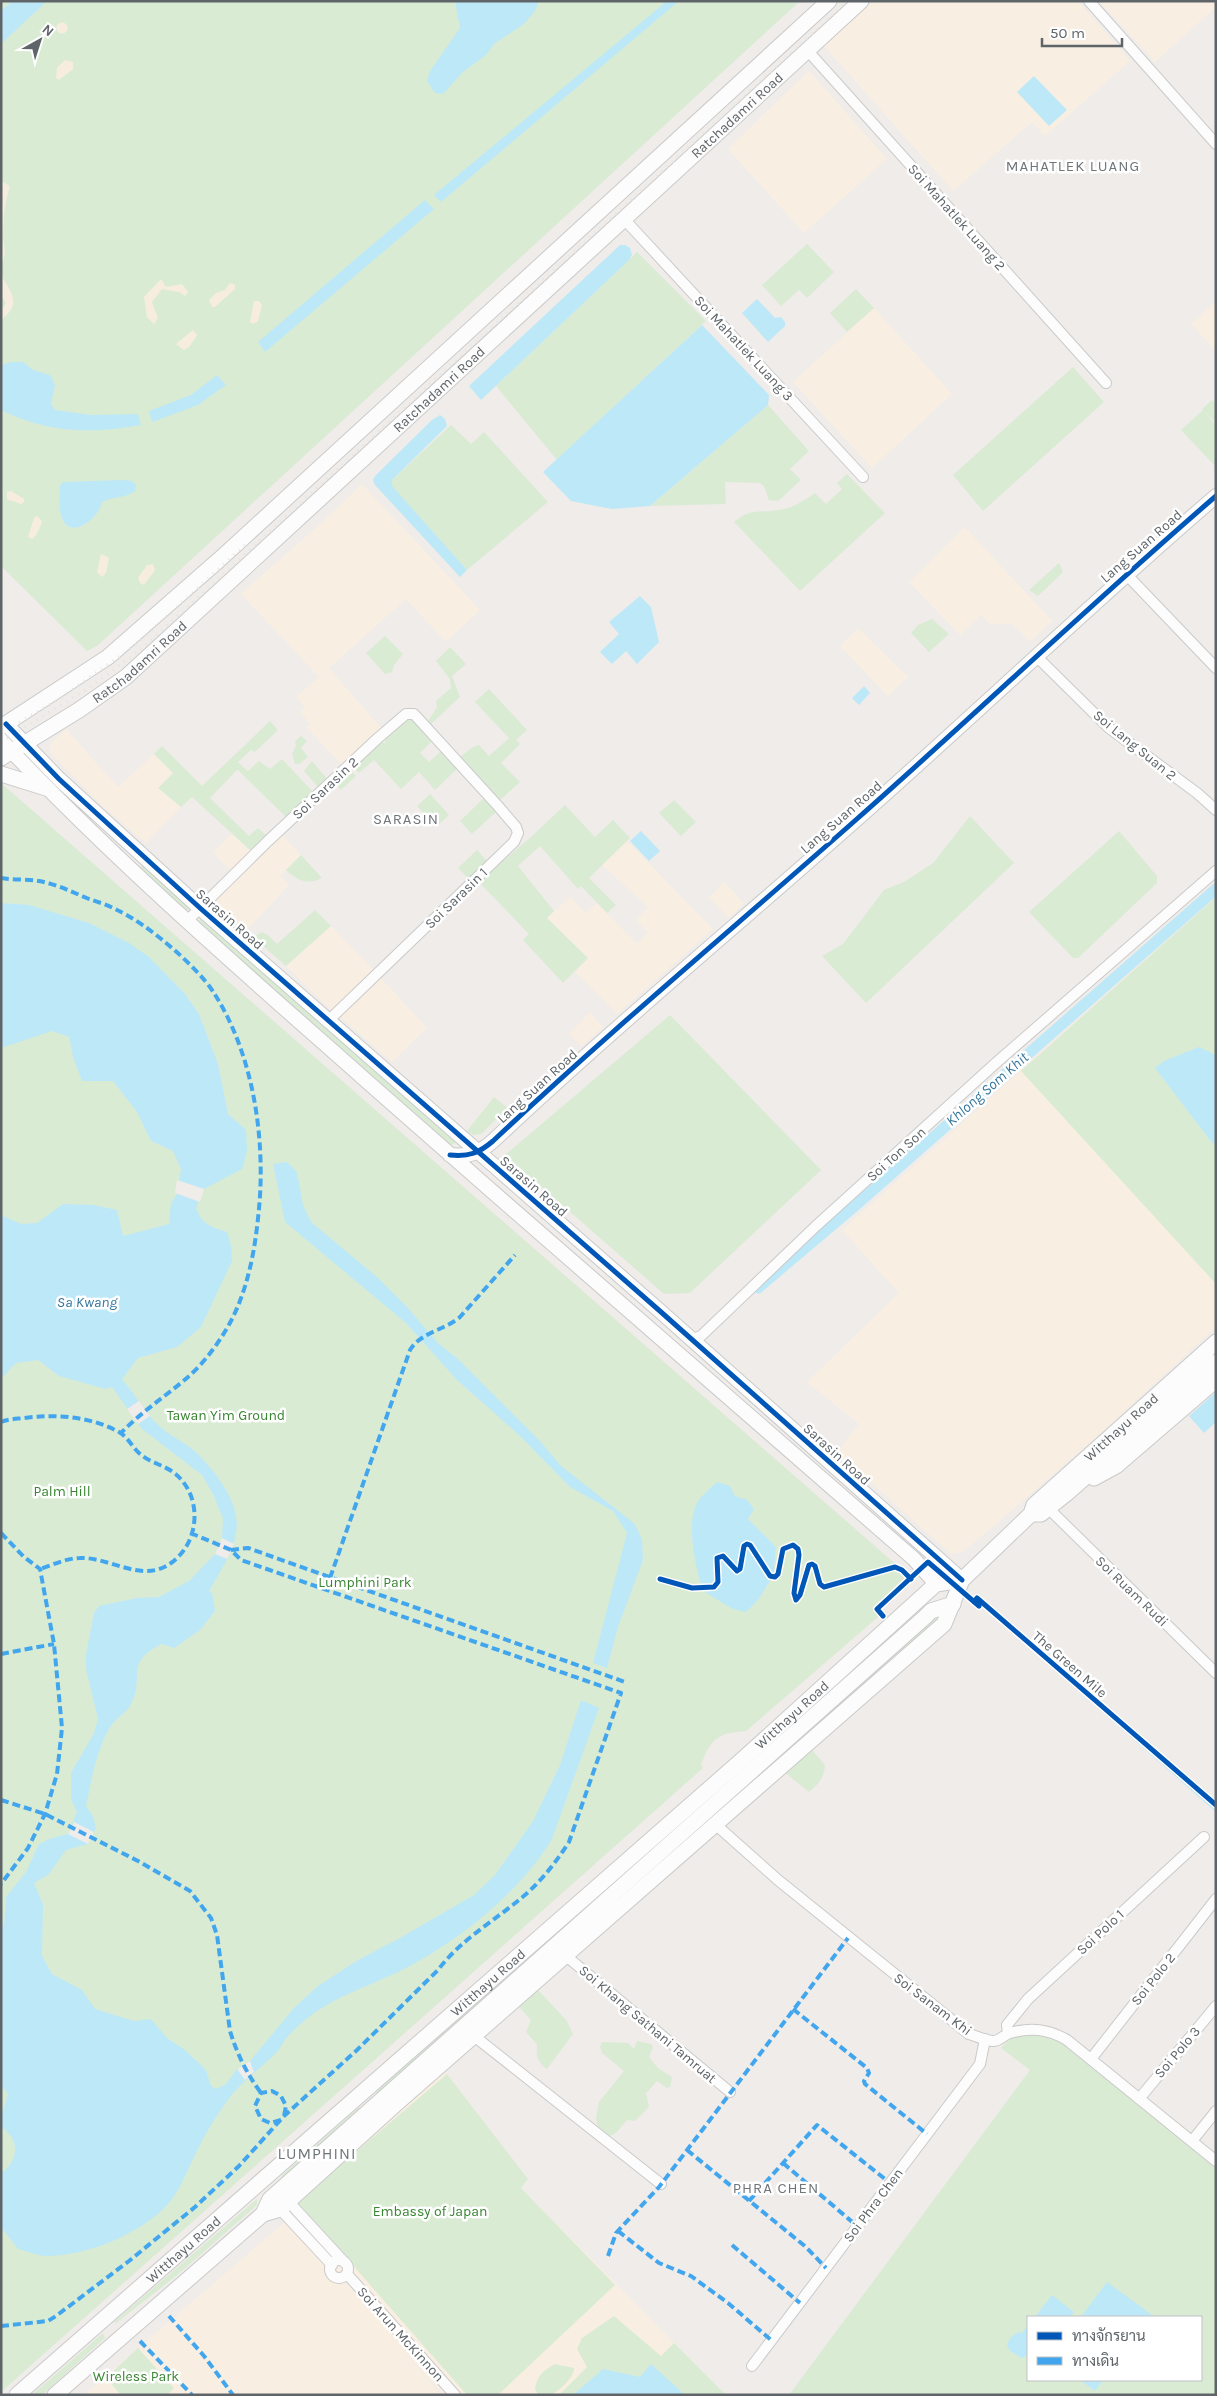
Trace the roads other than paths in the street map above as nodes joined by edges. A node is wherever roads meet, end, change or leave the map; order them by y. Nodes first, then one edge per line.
1 (828, 1) edge
2 (861, 1) edge
3 (1089, 1) edge
4 (792, 34) junction
5 (808, 50) junction
6 (1216, 144) edge
7 (624, 219) junction
8 (435, 362) junction
9 (450, 379) junction
10 (1106, 383) dead end
11 (863, 477) dead end
12 (1216, 496) edge
13 (272, 511) junction
14 (287, 529) junction
15 (1126, 574) junction
16 (1036, 656) junction
17 (1216, 668) edge
18 (4, 726) edge
19 (1, 740) edge
20 (13, 751) edge
21 (464, 768) joint
22 (1, 774) edge
23 (46, 788) junction
24 (1216, 810) edge
25 (124, 839) junction
26 (115, 854) junction
27 (140, 854) junction
28 (130, 867) junction
29 (1216, 871) edge
30 (200, 908) junction
31 (187, 921) junction
32 (329, 1020) junction
33 (478, 1153) junction
34 (450, 1155) junction
35 (691, 1340) junction
36 (1216, 1342) edge
37 (1216, 1362) edge
38 (1216, 1380) edge
39 (1156, 1425) junction
40 (1048, 1508) junction
41 (1031, 1514) junction
42 (962, 1580) junction
43 (936, 1584) junction
44 (1216, 1672) edge
45 (757, 1778) junction
46 (715, 1824) junction
47 (1204, 1837) dead end
48 (624, 1863) junction
49 (640, 1881) junction
50 (1216, 1899) edge
51 (566, 1956) junction
52 (1216, 2006) edge
53 (1008, 2034) junction
54 (474, 2036) junction
55 (985, 2039) junction
56 (1090, 2059) junction
57 (730, 2092) dead end
58 (359, 2097) junction
59 (1139, 2099) junction
60 (1216, 2111) edge
61 (374, 2114) junction
62 (1192, 2141) junction
63 (1216, 2161) edge
64 (266, 2178) junction
65 (661, 2184) dead end
66 (282, 2201) junction
67 (345, 2263) junction
68 (332, 2265) junction
69 (347, 2274) junction
70 (752, 2366) dead end
71 (17, 2395) edge
72 (55, 2395) edge
73 (455, 2395) edge

1 - 4 main road, Ratchadamri Road
2 - 5 main road, Ratchadamri Road
3 - 6 street
4 - 5 main road
4 - 8 main road, Ratchadamri Road
5 - 7 main road, Ratchadamri Road
5 - 10 street, Soi Mahatlek Luang 2
7 - 9 main road, Ratchadamri Road
7 - 11 street, Soi Mahatlek Luang 3
8 - 9 main road
8 - 13 main road, Ratchadamri Road
9 - 14 main road, Ratchadamri Road
12 - 15 street, Lang Suan Road
13 - 14 main road
13 - 18 main road, Ratchadamri Road
14 - 20 main road, Ratchadamri Road
15 - 16 street, Lang Suan Road
15 - 17 street
16 - 24 street, Soi Lang Suan 2
16 - 33 street, Lang Suan Road
18 - 20 street, Sarasin Road
19 - 20 street, Sarasin Road
20 - 23 street, Sarasin Road
20 - 25 street, Sarasin Road
21 - 30 street, Soi Sarasin 2
21 - 32 street, Soi Sarasin 1
22 - 23 main road
23 - 26 street, Sarasin Road
25 - 26 street
25 - 27 street, Sarasin Road
26 - 28 street, Sarasin Road
27 - 28 street
27 - 30 street, Sarasin Road
28 - 31 street, Sarasin Road
29 - 35 street, Soi Ton Son
30 - 31 street, Soi Sarasin 2
30 - 32 street, Sarasin Road
31 - 34 street, Sarasin Road
32 - 33 street, Sarasin Road
33 - 34 street
33 - 35 street, Sarasin Road
34 - 43 street, Sarasin Road
35 - 42 street, Sarasin Road
36 - 41 main road, Witthayu Road
37 - 39 main road, Witthayu Road
38 - 39 main road, Witthayu Road
39 - 40 main road, Witthayu Road
40 - 41 main road, Witthayu Road
40 - 44 street, Soi Ruam Rudi
41 - 42 main road, Witthayu Road
42 - 43 main road
42 - 45 main road, Witthayu Road
43 - 48 main road, Witthayu Road
45 - 46 main road, Witthayu Road
45 - 49 main road, Witthayu Road
46 - 49 main road, Witthayu Road
46 - 55 street, Soi Sanam Khi
47 - 53 street, Soi Polo 1
48 - 49 main road
48 - 58 main road, Witthayu Road
49 - 51 main road, Witthayu Road
49 - 61 main road, Witthayu Road
50 - 56 street, Soi Polo 2
51 - 54 main road, Witthayu Road
51 - 57 street, Soi Khang Sathani Tamruat
52 - 59 street, Soi Polo 3
53 - 55 street, Soi Sanam Khi
53 - 56 street, Soi Sanam Khi
54 - 61 main road, Witthayu Road
54 - 65 street
55 - 70 street, Soi Phra Chen
56 - 59 street, Soi Sanam Khi
58 - 61 main road
58 - 64 main road, Witthayu Road
59 - 62 street, Soi Sanam Khi
60 - 62 street
61 - 66 main road, Witthayu Road
62 - 63 street, Soi Sanam Khi
64 - 66 main road
64 - 71 main road, Witthayu Road
66 - 67 street
66 - 68 street, Soi Arun McKinnon
66 - 72 main road, Witthayu Road
67 - 68 street
67 - 69 street, Soi Arun McKinnon
68 - 69 street, Soi Arun McKinnon
69 - 73 street, Soi Arun McKinnon

